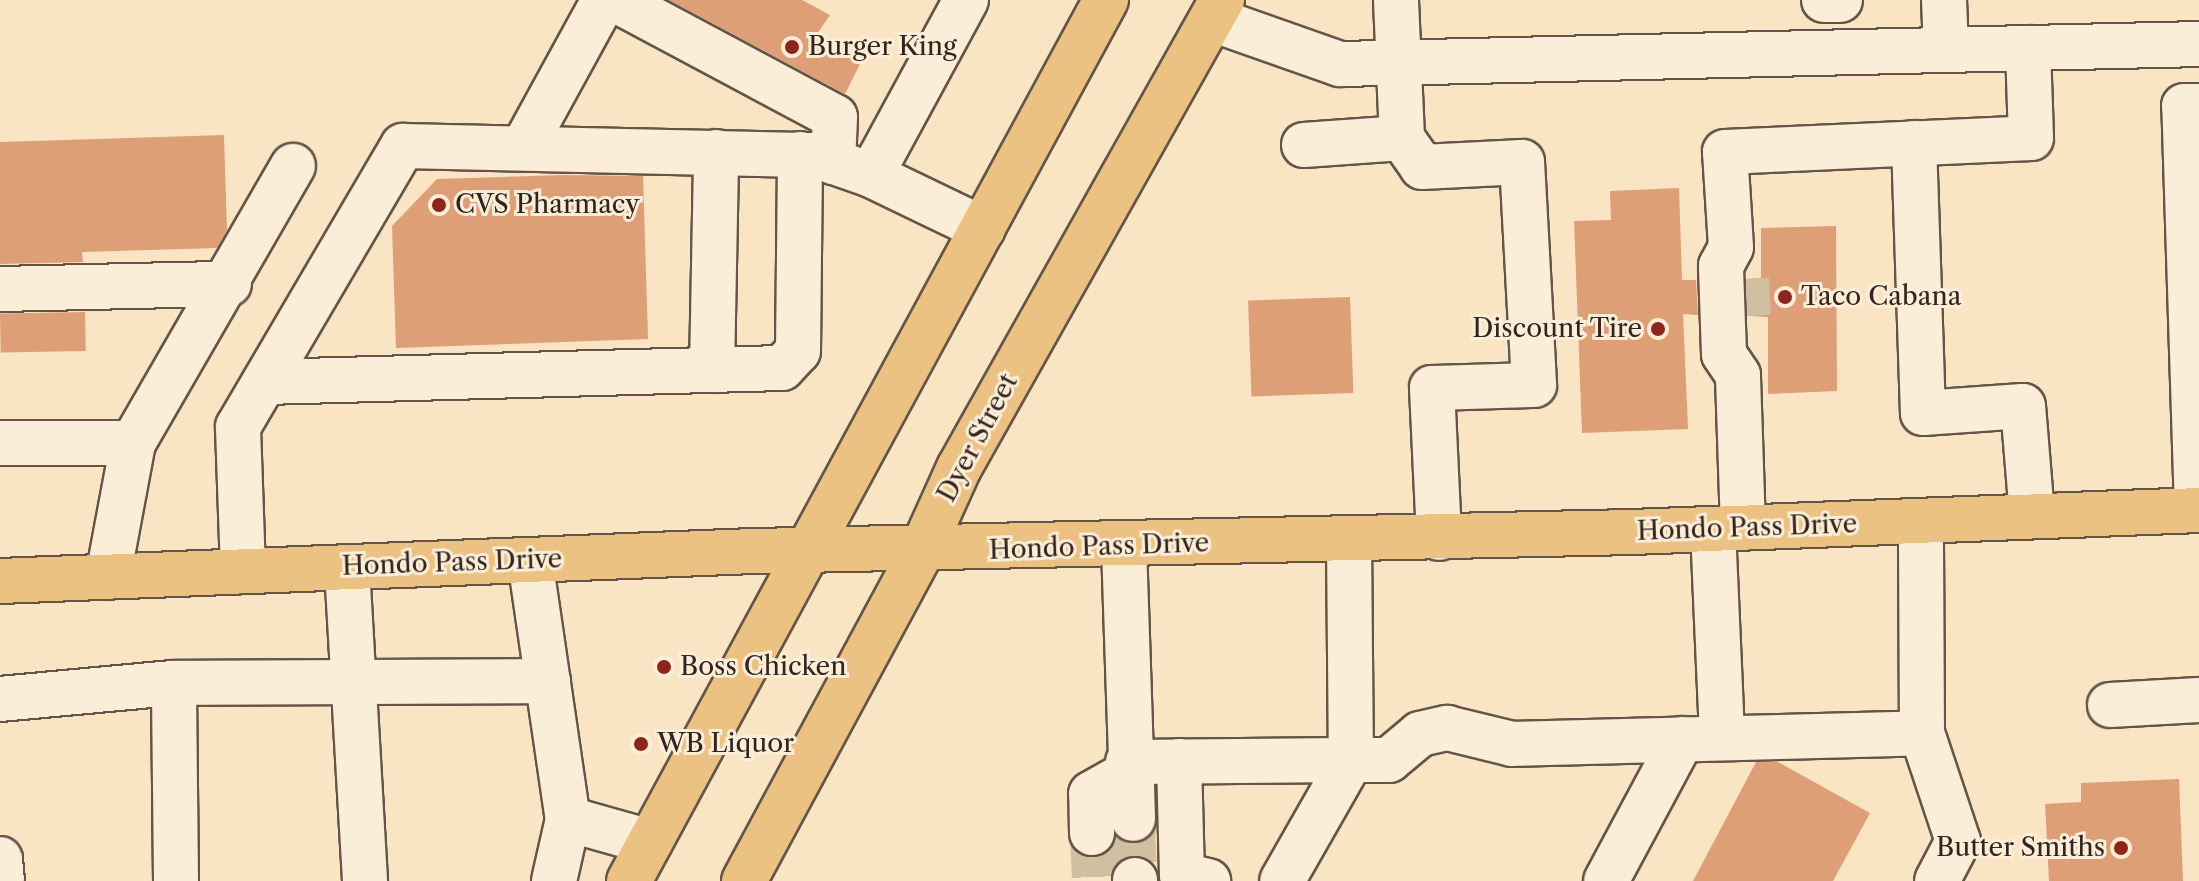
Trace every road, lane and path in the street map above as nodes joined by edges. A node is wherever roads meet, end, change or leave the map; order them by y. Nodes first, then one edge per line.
1 (604, 0) edge
2 (616, 0) edge
3 (1106, 0) edge
4 (1396, 0) edge
5 (1824, 0) edge
6 (1840, 0) edge
7 (1944, 0) edge
8 (963, 1) edge
9 (1217, 9) edge
10 (2190, 44) edge
11 (2028, 48) junction
12 (1946, 50) junction
13 (1398, 63) junction
14 (2191, 106) edge
15 (1402, 138) junction
16 (1914, 143) junction
17 (1304, 145) dead end
18 (523, 148) junction
19 (716, 152) junction
20 (835, 164) junction
21 (293, 166) dead end
22 (983, 229) junction
23 (1742, 281) junction
24 (229, 284) junction
25 (0, 289) edge
26 (712, 370) junction
27 (1738, 375) junction
28 (265, 382) junction
29 (2196, 419) edge
30 (0, 443) edge
31 (133, 443) junction
32 (2198, 510) edge
33 (2032, 516) junction
34 (1921, 521) junction
35 (1728, 528) junction
36 (1439, 538) junction
37 (1349, 540) junction
38 (1124, 546) junction
39 (810, 551) junction
40 (921, 552) junction
41 (530, 560) junction
42 (347, 568) junction
43 (243, 571) junction
44 (108, 577) junction
45 (0, 581) edge
46 (353, 678) junction
47 (548, 681) junction
48 (174, 683) junction
49 (0, 699) edge
50 (2199, 700) edge
51 (2110, 705) dead end
52 (1922, 733) junction
53 (1702, 738) junction
54 (1351, 760) junction
55 (1179, 761) junction
56 (1128, 768) junction
57 (568, 819) junction
58 (650, 842) junction
59 (0, 859) edge
60 (2, 881) edge
61 (176, 881) edge
62 (365, 881) edge
63 (554, 881) edge
64 (629, 881) edge
65 (744, 881) edge
66 (1208, 881) edge
67 (1282, 881) edge
68 (1606, 881) edge
69 (1937, 881) edge

1 - 18 lane
2 - 20 lane
3 - 22 main road
4 - 13 lane
5 - 6 lane
7 - 12 lane
8 - 20 lane
9 - 13 lane
9 - 40 main road, Dyer Street
10 - 11 lane
10 - 14 lane
11 - 12 lane
11 - 16 lane
12 - 13 lane
13 - 15 lane
14 - 29 lane
15 - 17 lane
15 - 36 lane
16 - 23 lane
16 - 33 lane
18 - 19 lane
18 - 28 lane
19 - 20 lane
19 - 26 lane
20 - 22 lane
20 - 26 lane
21 - 24 lane
22 - 39 main road
23 - 27 lane
23 - 27 lane
24 - 25 lane
24 - 31 lane
26 - 28 lane
27 - 35 lane
28 - 43 lane
29 - 32 lane
30 - 31 lane
31 - 44 lane
32 - 33 main road, Hondo Pass Drive
33 - 34 main road, Hondo Pass Drive
34 - 35 main road, Hondo Pass Drive
34 - 52 lane
35 - 36 main road, Hondo Pass Drive
35 - 53 lane
36 - 37 main road, Hondo Pass Drive
37 - 38 main road, Hondo Pass Drive
37 - 54 lane
38 - 40 main road, Hondo Pass Drive
38 - 56 lane
39 - 40 main road, Hondo Pass Drive
39 - 41 main road, Hondo Pass Drive
39 - 58 main road
40 - 65 main road, Dyer Street
41 - 42 main road, Hondo Pass Drive
41 - 47 lane
42 - 43 main road, Hondo Pass Drive
42 - 46 lane
43 - 44 main road, Hondo Pass Drive
44 - 45 main road, Hondo Pass Drive
46 - 47 lane
46 - 48 lane
46 - 62 lane
47 - 57 lane
48 - 49 lane
48 - 61 lane
50 - 51 lane
52 - 53 lane
52 - 69 lane
53 - 54 lane
53 - 68 lane
54 - 55 lane
54 - 67 lane
55 - 56 lane
55 - 66 lane
56 - 56 lane
57 - 58 lane
57 - 63 lane
58 - 64 main road
59 - 60 lane

